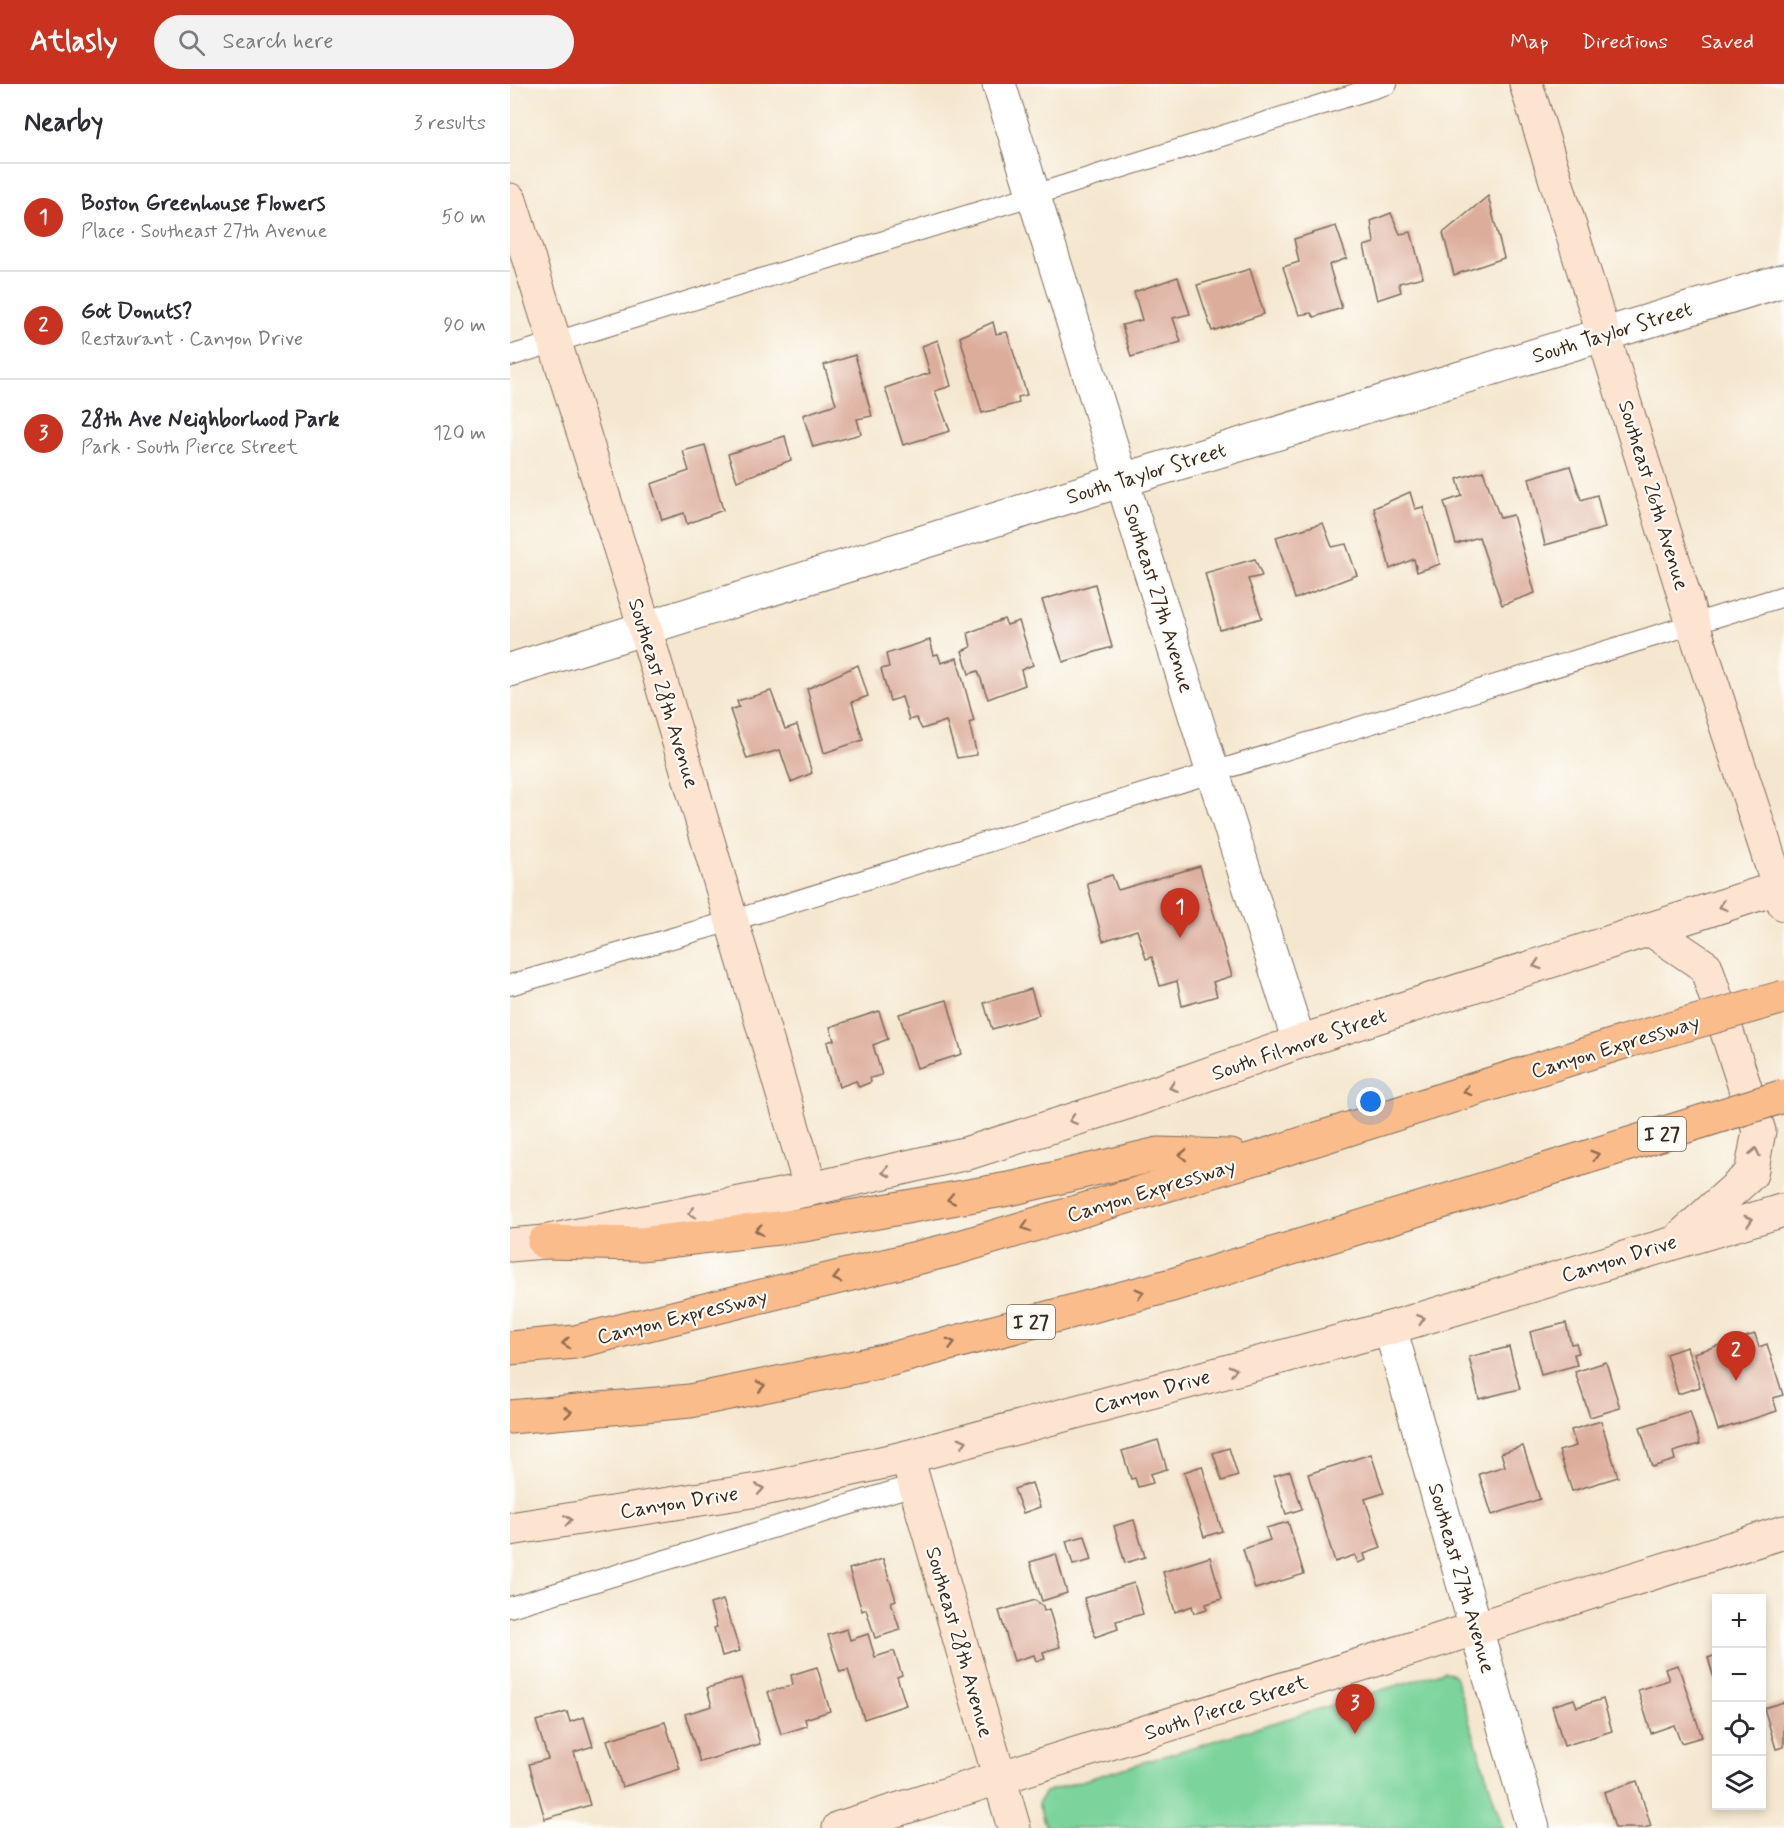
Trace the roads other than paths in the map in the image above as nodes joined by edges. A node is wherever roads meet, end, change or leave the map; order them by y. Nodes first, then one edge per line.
1 (999, 84) edge
2 (1387, 84) edge
3 (1526, 84) edge
4 (1034, 195) junction
5 (510, 200) edge
6 (1784, 280) edge
7 (1604, 335) junction
8 (555, 342) junction
9 (510, 356) edge
10 (1123, 480) junction
11 (1784, 596) edge
12 (1693, 624) junction
13 (645, 628) junction
14 (510, 670) edge
15 (1213, 773) junction
16 (1782, 893) edge
17 (731, 921) junction
18 (1650, 929) junction
19 (510, 985) edge
20 (1784, 997) edge
21 (1299, 1042) junction
22 (1784, 1095) edge
23 (1263, 1156) junction
24 (811, 1189) junction
25 (1784, 1210) edge
26 (1678, 1240) junction
27 (544, 1242) junction
28 (510, 1245) edge
29 (1390, 1328) junction
30 (510, 1348) edge
31 (510, 1417) edge
32 (911, 1471) junction
33 (510, 1529) edge
34 (1784, 1532) edge
35 (510, 1607) edge
36 (1476, 1628) junction
37 (999, 1779) junction
38 (839, 1828) edge
39 (1014, 1828) edge
40 (1533, 1828) edge

1 - 4 street, Southeast 27th Avenue
2 - 4 lane
3 - 7 main road, Southeast 26th Avenue
4 - 8 lane
4 - 10 street, Southeast 27th Avenue
5 - 8 main road, Southeast 28th Avenue
6 - 7 street, South Taylor Street
7 - 10 street, South Taylor Street
7 - 12 main road, Southeast 26th Avenue
8 - 9 lane
8 - 13 main road, Southeast 28th Avenue
10 - 13 street, South Taylor Street
10 - 15 street, Southeast 27th Avenue
11 - 12 lane
12 - 15 lane
12 - 16 main road, Southeast 26th Avenue
13 - 14 street, South Taylor Street
13 - 17 main road, Southeast 28th Avenue
15 - 17 lane
15 - 21 street, Southeast 27th Avenue
16 -> 18 main road, South Filmore Street
17 - 19 lane
17 - 24 main road, Southeast 28th Avenue
18 -> 21 main road, South Filmore Street
26 -> 18 main road
20 -> 23 highway, Canyon Expressway, bridge
21 -> 24 main road, South Filmore Street
31 -> 22 highway, I 27, bridge
23 -> 27 highway
23 -> 30 highway, Canyon Expressway
24 -> 27 main road
26 -> 25 main road, Canyon Drive
29 -> 26 main road, Canyon Drive
27 - 28 main road
32 -> 29 main road, Canyon Drive
29 - 36 street, Southeast 27th Avenue
33 -> 32 main road, Canyon Drive
32 - 35 lane
32 - 37 main road, Southeast 28th Avenue
34 - 36 main road, South Pierce Street
36 - 37 main road, South Pierce Street
36 - 40 street, Southeast 27th Avenue
37 - 38 main road, South Pierce Street
37 - 39 main road, Southeast 28th Avenue

